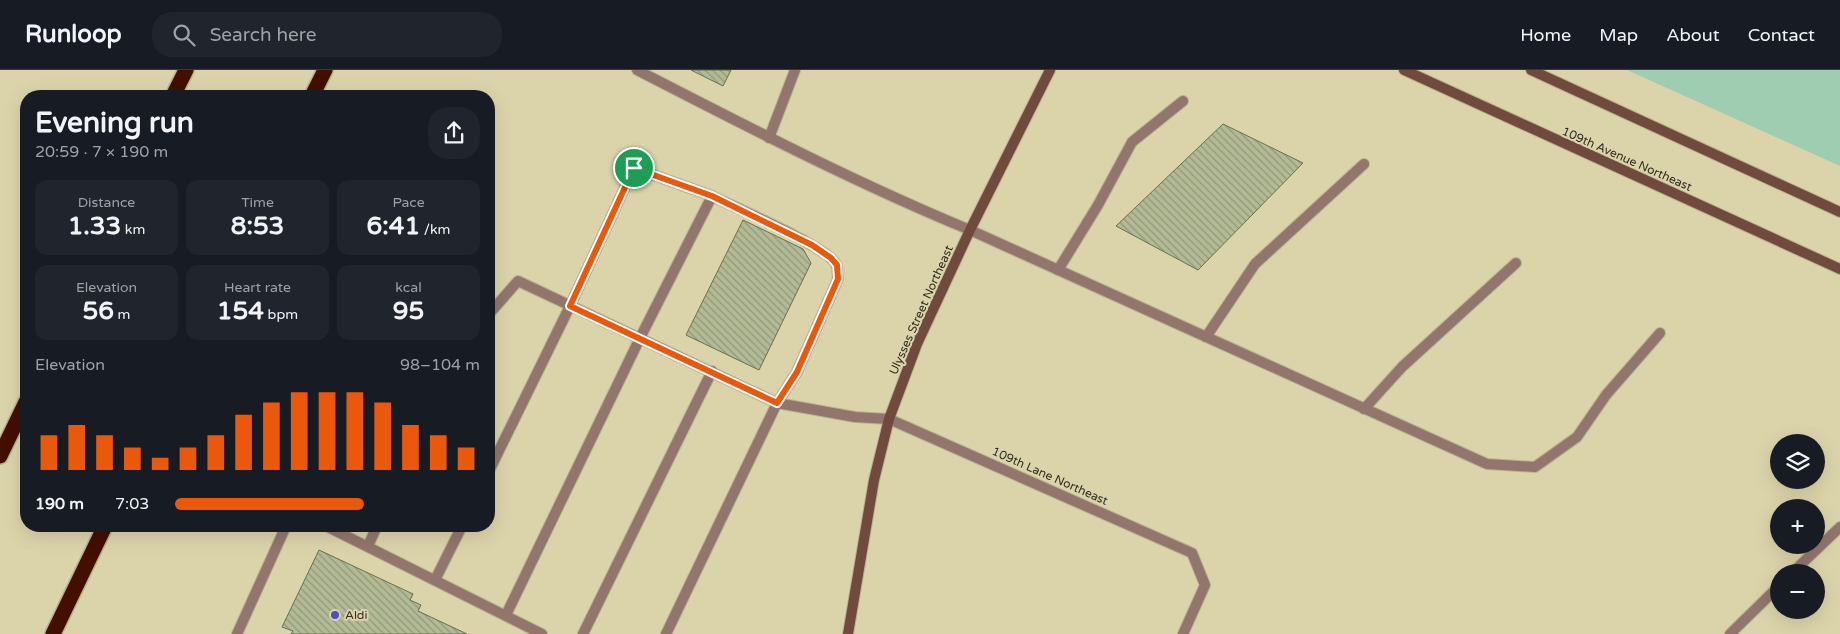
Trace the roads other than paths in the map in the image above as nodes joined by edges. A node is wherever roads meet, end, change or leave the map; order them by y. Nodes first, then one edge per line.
1 (186, 70) edge
2 (325, 70) edge
3 (637, 70) edge
4 (795, 70) edge
5 (1050, 70) edge
6 (1404, 70) edge
7 (1531, 70) edge
8 (176, 90) edge
9 (315, 90) edge
10 (1183, 102) dead end
11 (769, 138) junction
12 (1364, 164) dead end
13 (712, 196) junction
14 (1840, 212) edge
15 (970, 230) junction
16 (1516, 263) dead end
17 (1840, 269) edge
18 (1058, 270) junction
19 (570, 306) junction
20 (495, 307) edge
21 (1660, 333) dead end
22 (1206, 337) junction
23 (640, 338) junction
24 (712, 371) junction
25 (777, 403) junction
26 (1364, 409) junction
27 (20, 414) edge
28 (889, 419) junction
29 (0, 456) edge
30 (495, 459) edge
31 (1840, 526) edge
32 (102, 532) edge
33 (283, 532) edge
34 (339, 532) edge
35 (374, 532) edge
36 (459, 532) edge
37 (368, 546) junction
38 (1801, 564) edge
39 (435, 580) junction
40 (1770, 595) edge
41 (506, 616) junction
42 (53, 634) edge
43 (237, 634) edge
44 (542, 634) edge
45 (583, 634) edge
46 (666, 634) edge
47 (848, 634) edge
48 (1183, 634) edge
49 (1730, 634) edge

1 - 8 highway
2 - 9 highway
3 - 11 street
4 - 11 street
5 - 15 main road, Ulysses Street Northeast
6 - 17 main road, 109th Avenue Northeast
7 - 14 main road
10 - 18 street
11 - 15 street
12 - 22 street
13 - 19 street
13 - 23 street
13 - 25 street
15 - 18 street
15 - 28 main road, Ulysses Street Northeast
16 - 26 street
18 - 22 street
19 - 20 street
19 - 23 street
19 - 30 street
21 - 26 street
22 - 26 street
23 - 24 street
23 - 41 street
24 - 25 street
24 - 45 street
25 - 28 street
25 - 46 street
27 - 29 highway
28 - 47 main road, Ulysses Street Northeast
28 - 48 street, 109th Lane Northeast
31 - 38 street
32 - 42 highway
33 - 43 street
34 - 37 street
35 - 37 street
36 - 39 street
37 - 39 street
39 - 41 street
40 - 49 street
41 - 44 street

